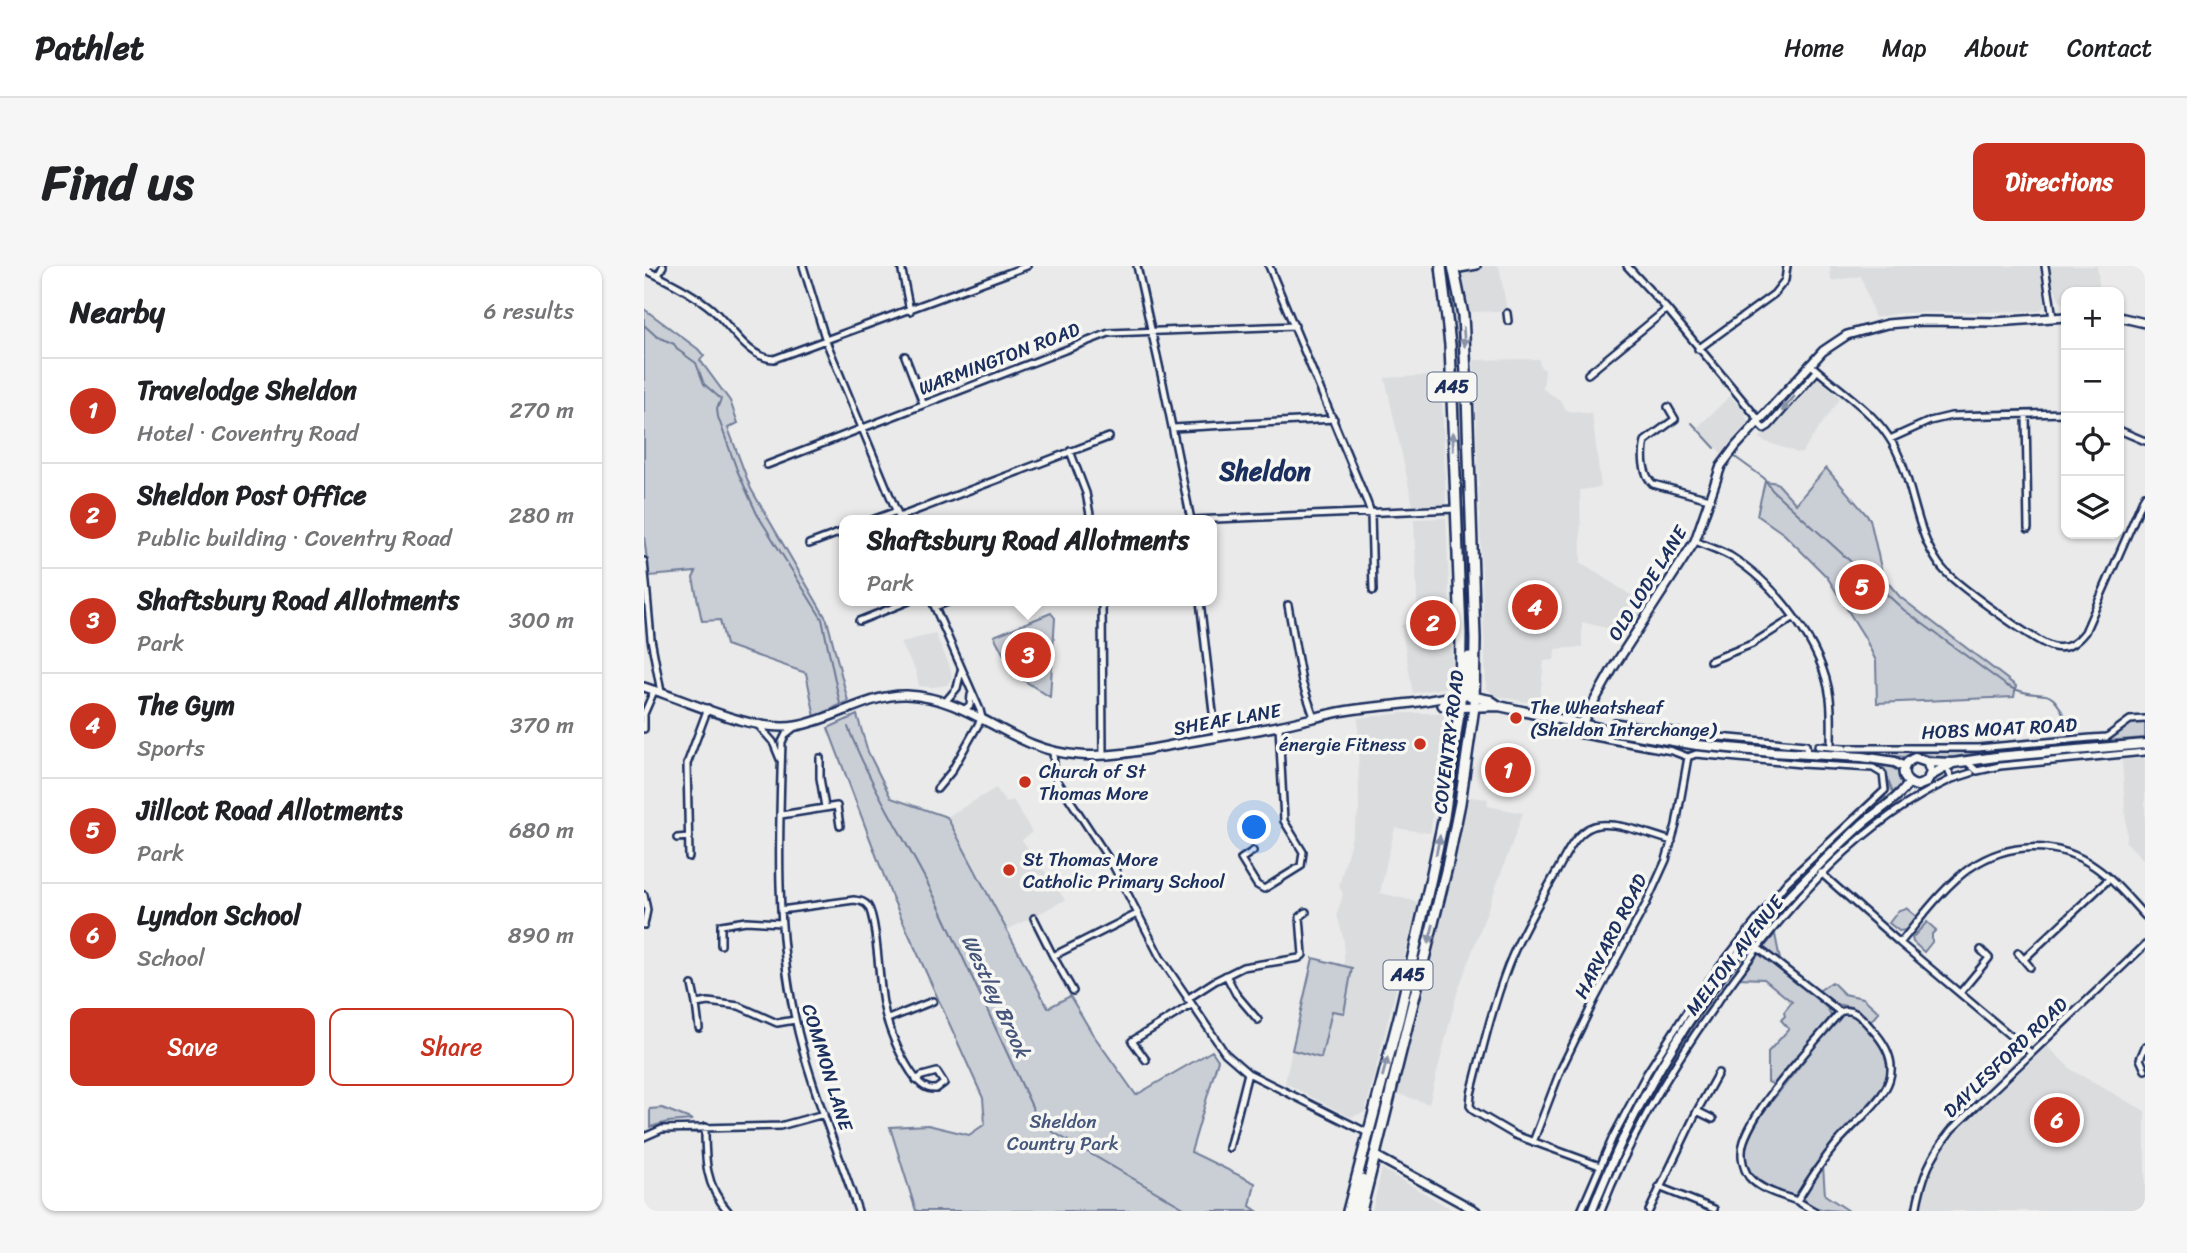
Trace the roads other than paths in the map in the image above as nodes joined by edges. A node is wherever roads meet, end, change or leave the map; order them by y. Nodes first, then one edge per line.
1 (663, 266) edge
2 (803, 266) edge
3 (901, 266) edge
4 (1027, 266) edge
5 (1137, 266) edge
6 (1269, 266) edge
7 (1441, 266) edge
8 (1477, 266) edge
9 (1627, 266) edge
10 (1787, 266) edge
11 (2045, 266) edge
12 (1454, 268) edge
13 (644, 269) edge
14 (658, 276) junction
15 (1667, 309) junction
16 (910, 311) junction
17 (1507, 313) dead end
18 (2061, 317) edge
19 (2053, 318) junction
20 (2124, 318) edge
21 (1508, 321) dead end
22 (2145, 323) edge
23 (1294, 326) junction
24 (1150, 330) junction
25 (826, 341) junction
26 (1699, 349) junction
27 (905, 356) dead end
28 (1810, 364) junction
29 (1817, 371) junction
30 (1588, 374) dead end
31 (923, 403) junction
32 (1668, 407) dead end
33 (2026, 414) junction
34 (2061, 414) edge
35 (1334, 419) junction
36 (1758, 421) junction
37 (862, 427) junction
38 (1173, 428) junction
39 (2124, 432) edge
40 (1109, 437) dead end
41 (1890, 439) junction
42 (2145, 441) edge
43 (1070, 451) junction
44 (767, 465) dead end
45 (2145, 495) edge
46 (1709, 499) junction
47 (1462, 506) junction
48 (1371, 513) junction
49 (899, 515) edge
50 (902, 515) edge
51 (1090, 515) edge
52 (1190, 515) edge
53 (1217, 519) edge
54 (2028, 529) dead end
55 (839, 533) edge
56 (1695, 541) junction
57 (809, 544) dead end
58 (644, 561) edge
59 (1373, 591) dead end
60 (1288, 605) dead end
61 (896, 606) edge
62 (935, 606) edge
63 (1102, 606) edge
64 (1201, 606) edge
65 (1793, 618) junction
66 (859, 621) dead end
67 (1710, 661) dead end
68 (961, 670) junction
69 (644, 687) edge
70 (971, 688) junction
71 (658, 691) junction
72 (946, 701) junction
73 (1443, 701) joint
74 (1468, 701) junction
75 (708, 708) junction
76 (965, 709) junction
77 (982, 718) junction
78 (1314, 718) junction
79 (2145, 719) edge
80 (1581, 724) junction
81 (759, 726) junction
82 (796, 726) junction
83 (1279, 726) junction
84 (644, 729) edge
85 (1613, 731) junction
86 (1216, 738) junction
87 (2145, 744) edge
88 (1672, 746) junction
89 (1701, 746) junction
90 (1818, 746) dead end
91 (1831, 747) junction
92 (2130, 749) junction
93 (1806, 750) junction
94 (1053, 752) junction
95 (2145, 752) edge
96 (1696, 754) junction
97 (1103, 755) junction
98 (1688, 757) junction
99 (820, 758) dead end
100 (1966, 761) junction
101 (782, 762) junction
102 (1927, 762) junction
103 (1953, 763) junction
104 (1904, 767) junction
105 (812, 769) dead end
106 (820, 770) junction
107 (951, 772) junction
108 (1949, 772) dead end
109 (1974, 772) junction
110 (1930, 776) junction
111 (960, 777) dead end
112 (934, 779) dead end
113 (1952, 779) junction
114 (1909, 783) junction
115 (1885, 790) junction
116 (836, 799) dead end
117 (1891, 800) junction
118 (837, 806) junction
119 (825, 807) junction
120 (781, 814) junction
121 (839, 826) dead end
122 (689, 837) junction
123 (677, 838) dead end
124 (1672, 841) junction
125 (1253, 851) dead end
126 (689, 857) dead end
127 (1816, 868) junction
128 (1823, 874) junction
129 (2109, 879) junction
130 (644, 895) edge
131 (781, 910) junction
132 (1307, 912) dead end
133 (1137, 914) junction
134 (2145, 916) edge
135 (1034, 918) dead end
136 (781, 923) junction
137 (644, 925) edge
138 (1749, 941) junction
139 (1900, 943) junction
140 (721, 945) dead end
141 (2145, 945) edge
142 (1756, 947) junction
143 (1980, 950) dead end
144 (2018, 953) dead end
145 (1053, 956) junction
146 (2024, 959) junction
147 (2030, 967) dead end
148 (1226, 975) junction
149 (692, 985) dead end
150 (1073, 991) dead end
151 (1960, 993) junction
152 (933, 1001) dead end
153 (1189, 1002) junction
154 (695, 1004) junction
155 (1840, 1012) junction
156 (888, 1019) junction
157 (795, 1020) junction
158 (1258, 1020) dead end
159 (699, 1028) dead end
160 (2145, 1047) edge
161 (2031, 1053) junction
162 (1146, 1060) dead end
163 (2145, 1070) edge
164 (1248, 1073) junction
165 (916, 1080) junction
166 (1725, 1083) dead end
167 (1697, 1111) junction
168 (824, 1114) junction
169 (1713, 1119) dead end
170 (705, 1127) junction
171 (1368, 1133) junction
172 (644, 1137) edge
173 (1533, 1142) junction
174 (1229, 1148) dead end
175 (1606, 1153) junction
176 (1376, 1156) junction
177 (1615, 1157) junction
178 (1600, 1166) junction
179 (1595, 1178) junction
180 (1603, 1183) junction
181 (1659, 1187) junction
182 (1797, 1201) junction
183 (1714, 1209) dead end
184 (728, 1211) edge
185 (858, 1211) edge
186 (1348, 1211) edge
187 (1354, 1211) edge
188 (1361, 1211) edge
189 (1476, 1211) edge
190 (1581, 1211) edge
191 (1592, 1211) edge
192 (1601, 1211) edge
193 (1648, 1211) edge
194 (1814, 1211) edge
195 (1916, 1211) edge

1 - 14 street
2 - 25 street
3 - 16 street
4 - 16 street
5 - 24 street
6 - 23 street
47 -> 7 highway, COVENTRY ROAD / A45
8 - 12 street
9 - 15 street
10 - 26 street
11 - 19 street
12 -> 47 highway, A45
13 - 14 street
14 - 25 street
15 - 26 street
15 - 30 street
16 - 25 street
17 - 21 street
18 - 19 street, OLD LODE LANE
19 - 28 street, OLD LODE LANE
20 - 22 street
23 - 24 street, WARMINGTON ROAD
23 - 35 street
24 - 31 street, WARMINGTON ROAD
24 - 38 street
25 - 37 street
26 - 36 street
27 - 31 street
28 - 29 street
28 - 36 street, OLD LODE LANE
29 -> 36 street, OLD LODE LANE
29 - 41 street
31 - 37 street, WARMINGTON ROAD
32 - 46 street
33 - 34 street
33 - 41 street
33 - 54 street
35 - 38 street
35 - 48 street
36 - 46 street, OLD LODE LANE
37 - 44 street, WARMINGTON ROAD
37 - 49 street
38 - 52 street
39 - 42 street
40 - 43 street
41 - 45 street
43 - 50 street
43 - 51 street
46 - 56 street, OLD LODE LANE
47 - 48 street
47 - 74 highway, COVENTRY ROAD / A45
47 - 74 highway, COVENTRY ROAD / A45
48 - 53 street
48 - 59 street
55 - 57 street
56 - 65 street
56 - 80 street, OLD LODE LANE
58 - 71 street
60 - 78 street
61 - 66 street
62 - 68 street
63 - 97 street
64 - 86 street
65 - 67 street
65 - 91 street
68 - 70 street
68 - 72 street
69 - 71 street, SHEAF LANE
70 - 76 street
70 - 77 street
71 - 75 street, SHEAF LANE
71 - 84 street
72 - 76 street, SHEAF LANE
72 - 82 street, SHEAF LANE
73 - 74 highway
73 - 78 street, SHEAF LANE
74 - 80 main road
171 -> 74 highway, COVENTRY ROAD / A45
74 -> 176 highway, COVENTRY ROAD / A45
75 - 81 street, SHEAF LANE
75 - 122 street
76 - 77 street, SHEAF LANE
77 - 94 street, SHEAF LANE
77 - 107 street
78 - 83 street, SHEAF LANE
79 - 91 street, HOBS MOAT ROAD
80 - 85 main road
80 - 88 street
81 - 82 street, SHEAF LANE
81 - 101 street
82 - 101 street, COMMON LANE
83 - 86 street, SHEAF LANE
83 - 125 street
85 - 88 main road
85 - 93 street
86 - 97 street, SHEAF LANE
87 - 92 main road, HOBS MOAT ROAD
88 - 89 main road
88 - 98 street
89 - 93 main road
89 - 96 street
90 - 91 street, HOBS MOAT ROAD
92 - 95 street, MELTON AVENUE
92 - 100 main road, HOBS MOAT ROAD
92 - 109 street, MELTON AVENUE
93 - 104 main road
94 - 97 street, SHEAF LANE
94 - 133 street
96 - 98 street
96 - 115 street
98 - 124 street, HARVARD ROAD
99 - 106 street
100 - 103 main road, HOBS MOAT ROAD
100 - 109 street
101 - 120 street, COMMON LANE
102 - 103 main road, HOBS MOAT ROAD
102 - 104 main road
102 - 110 main road
103 - 110 main road, HOBS MOAT ROAD
104 - 114 main road
105 - 106 street
106 - 119 street
107 - 111 street
107 - 112 street
108 - 113 street
109 - 113 street, MELTON AVENUE
110 - 114 main road
113 - 128 street, MELTON AVENUE
114 - 117 street, MELTON AVENUE
115 - 117 street
115 - 175 street, MELTON AVENUE
116 - 118 street
117 - 127 street, MELTON AVENUE
118 - 119 street
118 - 121 street
119 - 120 street
120 - 131 street, COMMON LANE
122 - 123 street
122 - 126 street
124 - 173 street, HARVARD ROAD
124 - 173 street
127 - 128 street
127 - 138 street, MELTON AVENUE
128 - 139 street
128 - 142 street, MELTON AVENUE
129 - 134 street
129 - 139 street
129 - 146 street
130 - 137 street
131 - 136 street, COMMON LANE
131 - 156 street
132 - 148 street
133 - 145 street
133 - 153 street
135 - 145 street
136 - 140 street
136 - 157 street, COMMON LANE
138 - 142 street
138 - 177 street, MELTON AVENUE
139 - 151 street
141 - 161 street, DAYLESFORD ROAD
142 - 155 street
142 - 192 street, MELTON AVENUE
143 - 151 street
144 - 146 street
145 - 150 street
146 - 147 street
148 - 153 street
148 - 158 street
149 - 154 street
151 - 161 street
152 - 156 street
153 - 162 street
153 - 164 street
154 - 157 street
154 - 159 street
155 - 182 street
155 - 182 street
156 - 165 street
157 - 168 street, COMMON LANE
160 - 163 street
161 - 195 street, DAYLESFORD ROAD
164 - 171 street
164 - 174 street
165 - 165 street
166 - 167 street
167 - 169 street
167 - 181 street
168 - 170 street
168 - 185 street, COMMON LANE
170 - 172 street
170 - 184 street
171 - 186 highway, COVENTRY ROAD / A45
173 - 178 street
175 - 177 street
175 - 178 street, MELTON AVENUE
176 - 187 highway
176 - 188 highway, COVENTRY ROAD / A45
176 - 189 street
177 - 180 street, MELTON AVENUE
178 - 179 street, MELTON AVENUE
179 - 180 street
179 - 190 street, MELTON AVENUE
180 - 191 street, MELTON AVENUE
181 - 183 street
181 - 193 street
182 - 194 street

